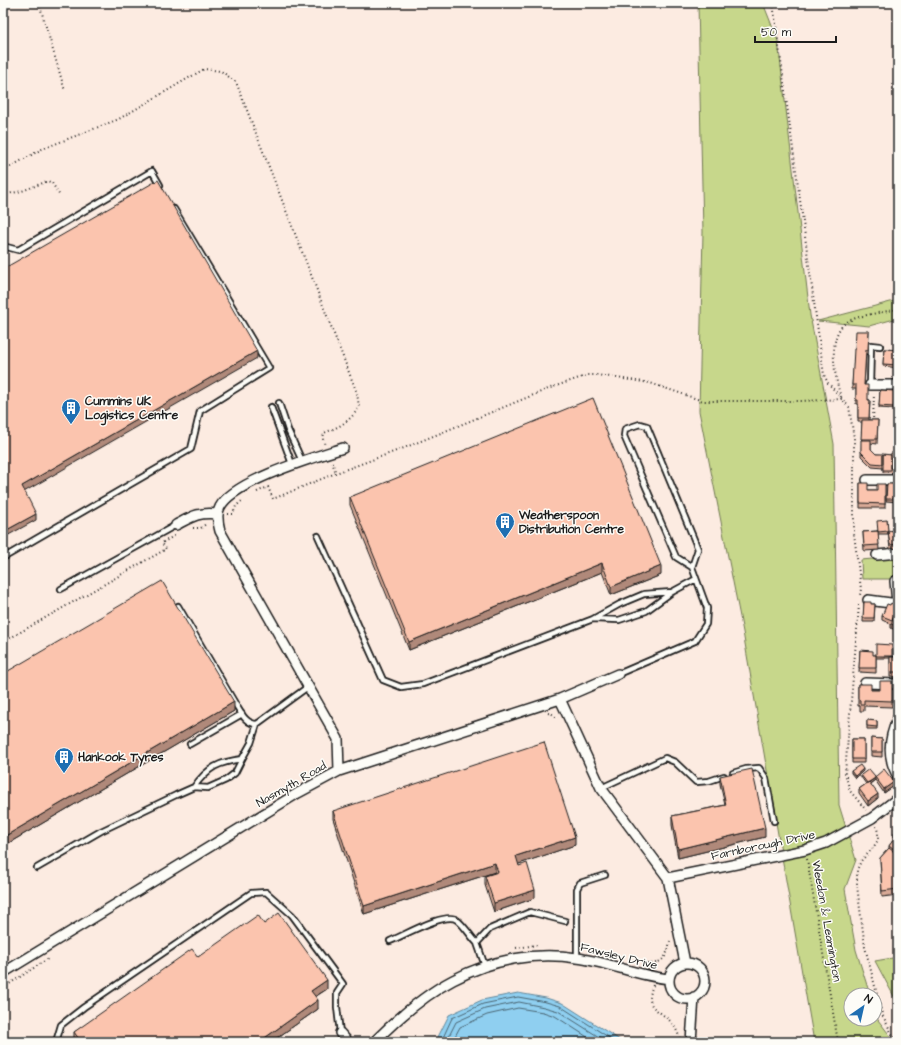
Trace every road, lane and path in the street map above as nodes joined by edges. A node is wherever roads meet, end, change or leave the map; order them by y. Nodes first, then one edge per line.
1 (39, 3) edge
2 (773, 3) edge
3 (65, 91) dead end
4 (3, 171) edge
5 (164, 192) edge
6 (3, 195) edge
7 (60, 196) dead end
8 (172, 205) edge
9 (3, 246) edge
10 (898, 309) edge
11 (880, 346) dead end
12 (872, 385) junction
13 (898, 385) edge
14 (842, 399) junction
15 (279, 403) dead end
16 (271, 407) dead end
17 (873, 422) edge
18 (343, 448) dead end
19 (328, 452) junction
20 (302, 461) junction
21 (292, 464) junction
22 (336, 473) junction
23 (867, 480) dead end
24 (898, 480) edge
25 (255, 493) dead end
26 (244, 499) dead end
27 (218, 514) junction
28 (178, 529) junction
29 (191, 529) dead end
30 (318, 536) dead end
31 (898, 553) edge
32 (877, 556) dead end
33 (3, 558) edge
34 (692, 567) junction
35 (696, 579) junction
36 (895, 581) dead end
37 (61, 589) dead end
38 (672, 592) junction
39 (864, 599) joint
40 (859, 604) dead end
41 (897, 604) edge
42 (178, 606) edge
43 (593, 619) junction
44 (3, 642) edge
45 (618, 674) joint
46 (865, 683) edge
47 (898, 684) edge
48 (309, 686) junction
49 (560, 699) junction
50 (547, 713) dead end
51 (242, 714) junction
52 (898, 718) edge
53 (257, 724) junction
54 (561, 726) dead end
55 (190, 744) dead end
56 (242, 759) junction
57 (338, 771) junction
58 (898, 777) edge
59 (194, 787) junction
60 (601, 788) junction
61 (898, 798) edge
62 (872, 818) junction
63 (774, 821) dead end
64 (805, 850) junction
65 (37, 868) dead end
66 (605, 875) dead end
67 (668, 878) junction
68 (565, 921) dead end
69 (671, 936) dead end
70 (390, 941) dead end
71 (477, 944) junction
72 (55, 954) dead end
73 (576, 958) junction
74 (684, 963) junction
75 (656, 964) dead end
76 (485, 966) junction
77 (3, 973) edge
78 (655, 978) junction
79 (669, 979) junction
80 (3, 988) edge
81 (694, 997) junction
82 (340, 1033) joint
83 (898, 1040) edge
84 (56, 1042) edge
85 (348, 1042) edge
86 (374, 1042) edge
87 (681, 1042) edge
88 (691, 1042) edge
89 (838, 1042) edge

1 - 3 path
2 - 14 path
4 - 19 path
5 - 9 lane
6 - 7 path
8 - 33 lane
10 - 14 path
11 - 12 lane
12 - 13 street
12 - 17 path
14 - 22 path
14 - 39 path
15 - 20 lane
16 - 21 lane
18 - 19 street
19 - 20 street
19 - 22 path
20 - 21 street
21 - 27 street
22 - 25 path
23 - 24 street
26 - 27 path
27 - 28 street
27 - 29 path
27 - 48 street
28 - 37 lane
28 - 44 path
30 - 43 lane
31 - 32 street
34 - 34 lane
34 - 35 lane
35 - 38 lane
35 - 45 lane
36 - 41 street
38 - 43 lane
38 - 43 lane
39 - 41 street
40 - 62 path
42 - 51 lane
45 - 49 street, Nasmyth Road
46 - 47 street
48 - 53 lane
48 - 57 street
49 - 57 street, Nasmyth Road
49 - 60 street
50 - 54 path
51 - 53 lane
51 - 55 lane
52 - 58 street
53 - 56 lane
56 - 59 lane
56 - 59 lane
57 - 77 street, Nasmyth Road
59 - 65 lane
60 - 63 lane
60 - 67 street
61 - 62 street, Farnborough Drive
62 - 64 street, Farnborough Drive
62 - 83 path
64 - 67 street, Farnborough Drive
64 - 89 path, Weedon & Leamington
66 - 73 lane
67 - 74 street
68 - 71 lane
69 - 75 path
70 - 71 lane
71 - 76 lane
72 - 80 path
73 - 76 street, Fawsley Drive
73 - 78 street, Fawsley Drive
74 - 79 street
74 - 81 street
76 - 86 street, Fawsley Drive
78 - 79 street, Fawsley Drive
78 - 87 path
79 - 81 street
81 - 88 street
82 - 84 lane
82 - 85 street

